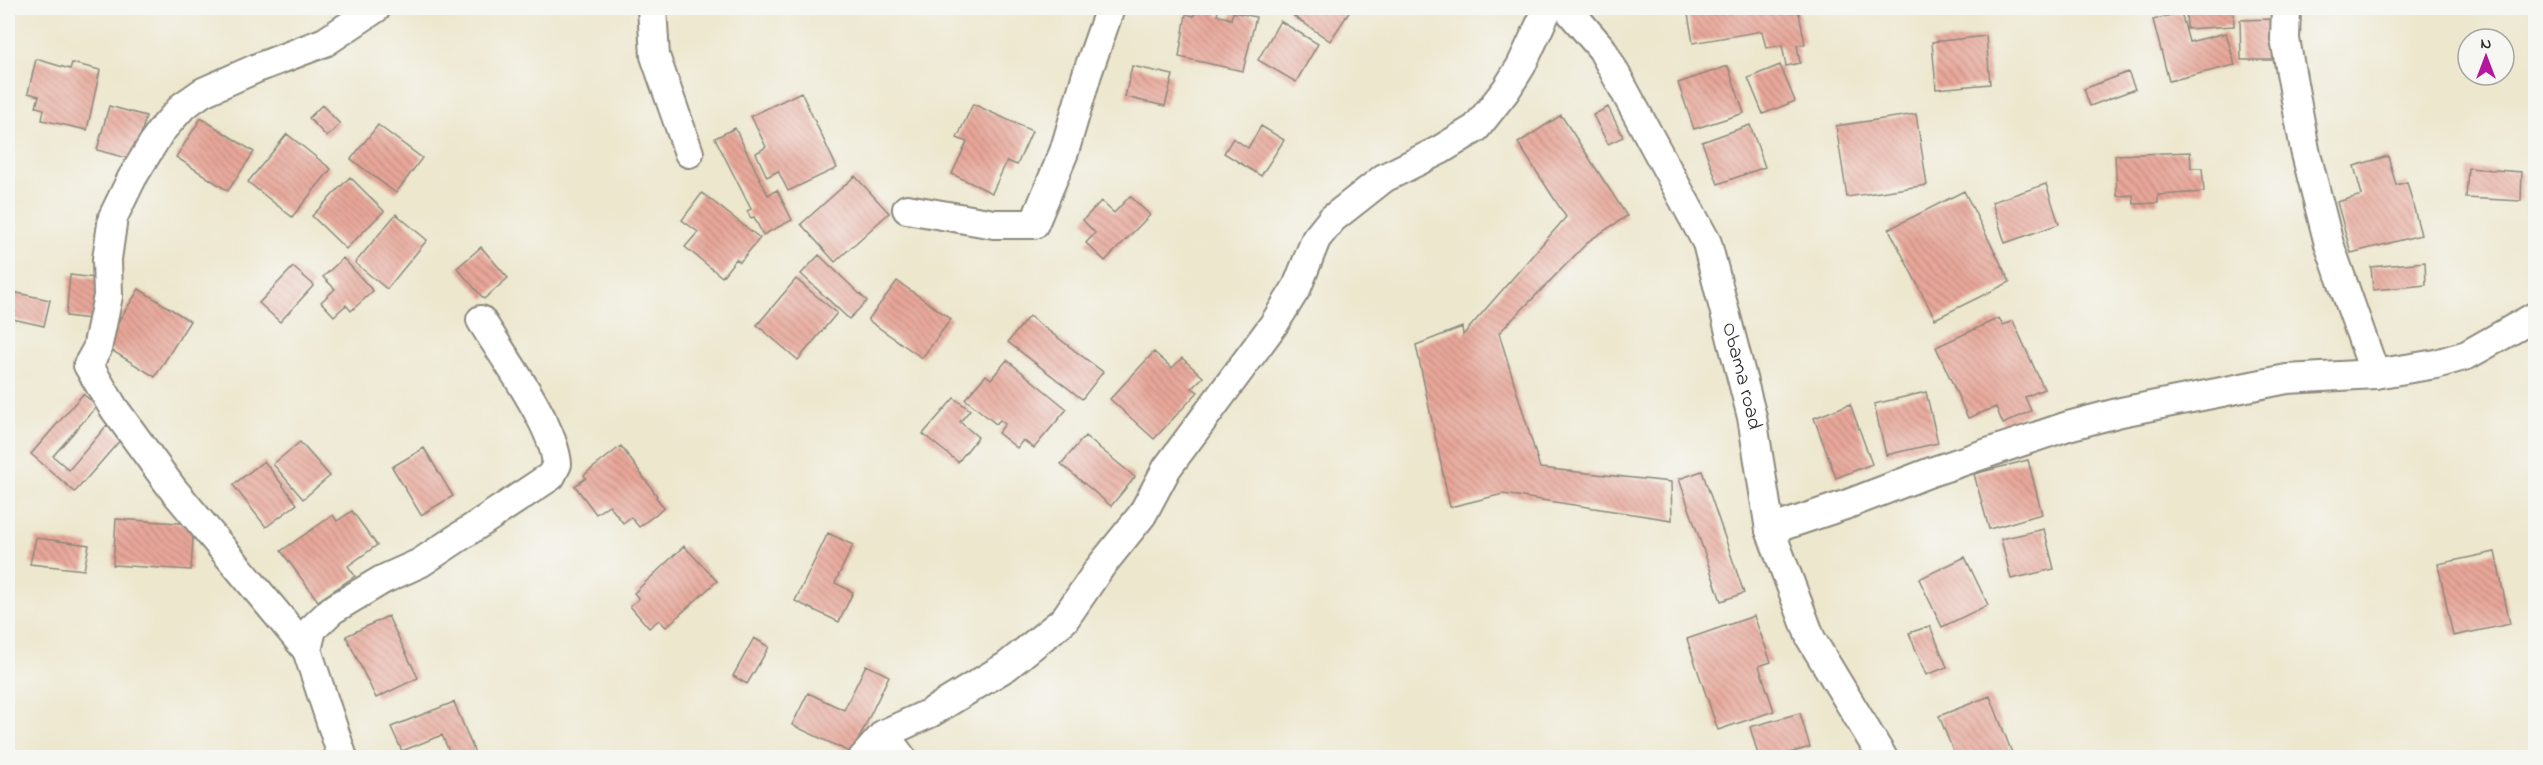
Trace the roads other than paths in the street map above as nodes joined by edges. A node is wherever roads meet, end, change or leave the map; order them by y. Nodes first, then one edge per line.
1 (376, 8) edge
2 (652, 8) edge
3 (1110, 8) edge
4 (1548, 8) edge
5 (1567, 8) edge
6 (2286, 8) edge
7 (689, 153) dead end
8 (907, 209) dead end
9 (2535, 316) edge
10 (481, 320) dead end
11 (2375, 375) junction
12 (1770, 530) junction
13 (307, 650) junction
14 (884, 734) junction
15 (343, 758) edge
16 (863, 758) edge
17 (902, 758) edge
18 (1883, 758) edge

1 - 13 street
2 - 7 street
3 - 8 street
4 - 14 street
5 - 12 street, Obama road
6 - 11 street
9 - 11 street
10 - 13 street
11 - 12 street
12 - 18 street, Obama road
13 - 15 street
14 - 16 street
14 - 17 street

